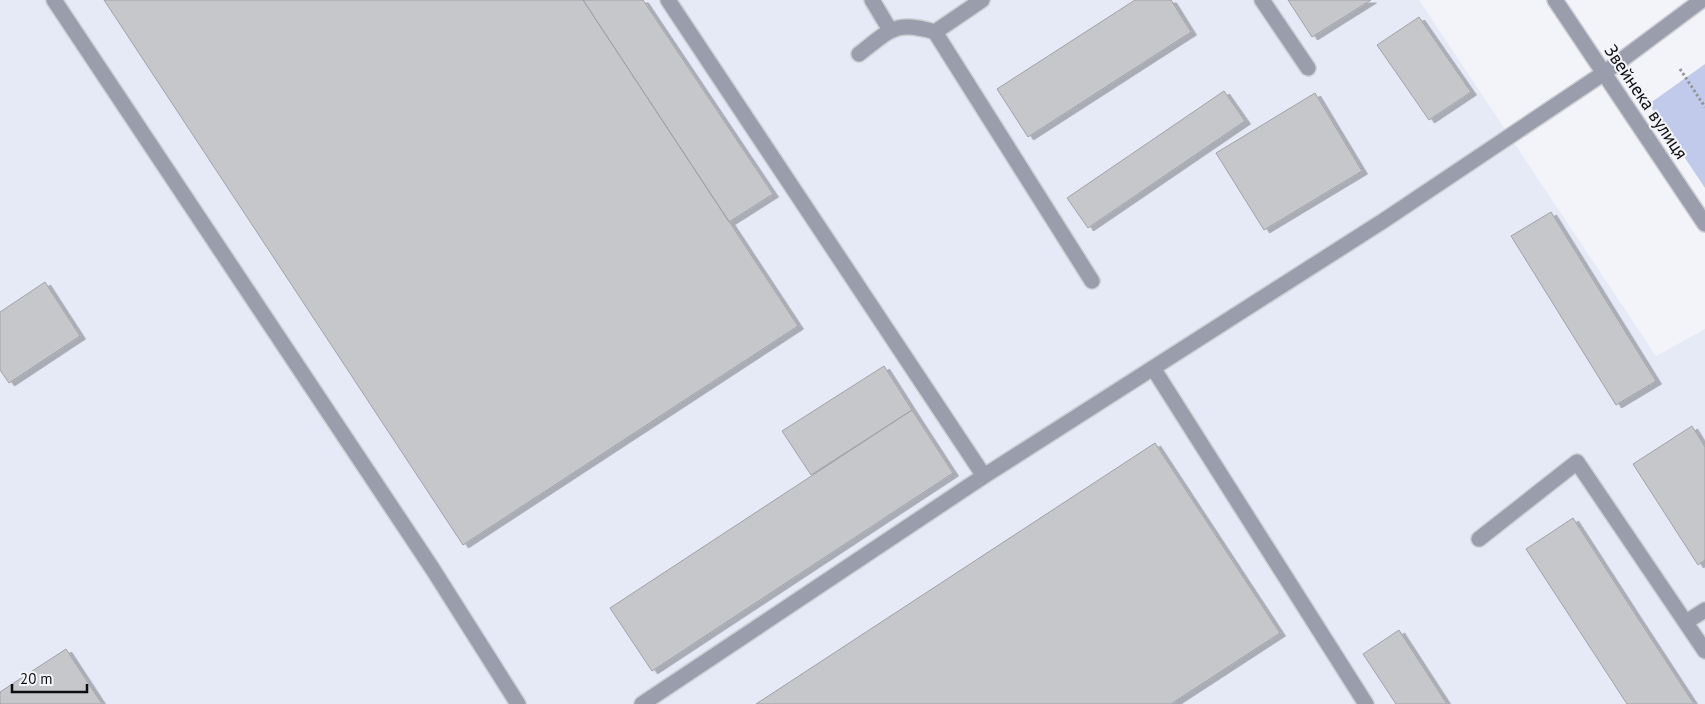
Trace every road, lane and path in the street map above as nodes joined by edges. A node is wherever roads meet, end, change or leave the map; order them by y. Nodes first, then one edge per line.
1 (54, 0) edge
2 (668, 0) edge
3 (872, 0) edge
4 (982, 0) edge
5 (1262, 0) edge
6 (1555, 0) edge
7 (1704, 0) edge
8 (890, 30) junction
9 (935, 32) junction
10 (859, 54) dead end
11 (1308, 68) dead end
12 (1680, 69) dead end
13 (1604, 74) junction
14 (1705, 107) edge
15 (1705, 224) edge
16 (1092, 281) dead end
17 (1153, 368) junction
18 (984, 476) junction
19 (1479, 539) dead end
20 (1705, 610) edge
21 (1686, 622) junction
22 (1705, 651) edge
23 (518, 704) edge
24 (642, 704) edge
25 (1366, 704) edge

1 - 23 street
2 - 18 street
3 - 8 street
4 - 9 street
5 - 11 street
6 - 13 street, Звейнека вулиця
7 - 13 street
8 - 9 street
8 - 10 street
9 - 16 street
12 - 14 path
13 - 15 street, Звейнека вулиця
13 - 17 street
17 - 18 street
17 - 25 street
18 - 24 street
19 - 21 street
20 - 21 street
21 - 22 street

